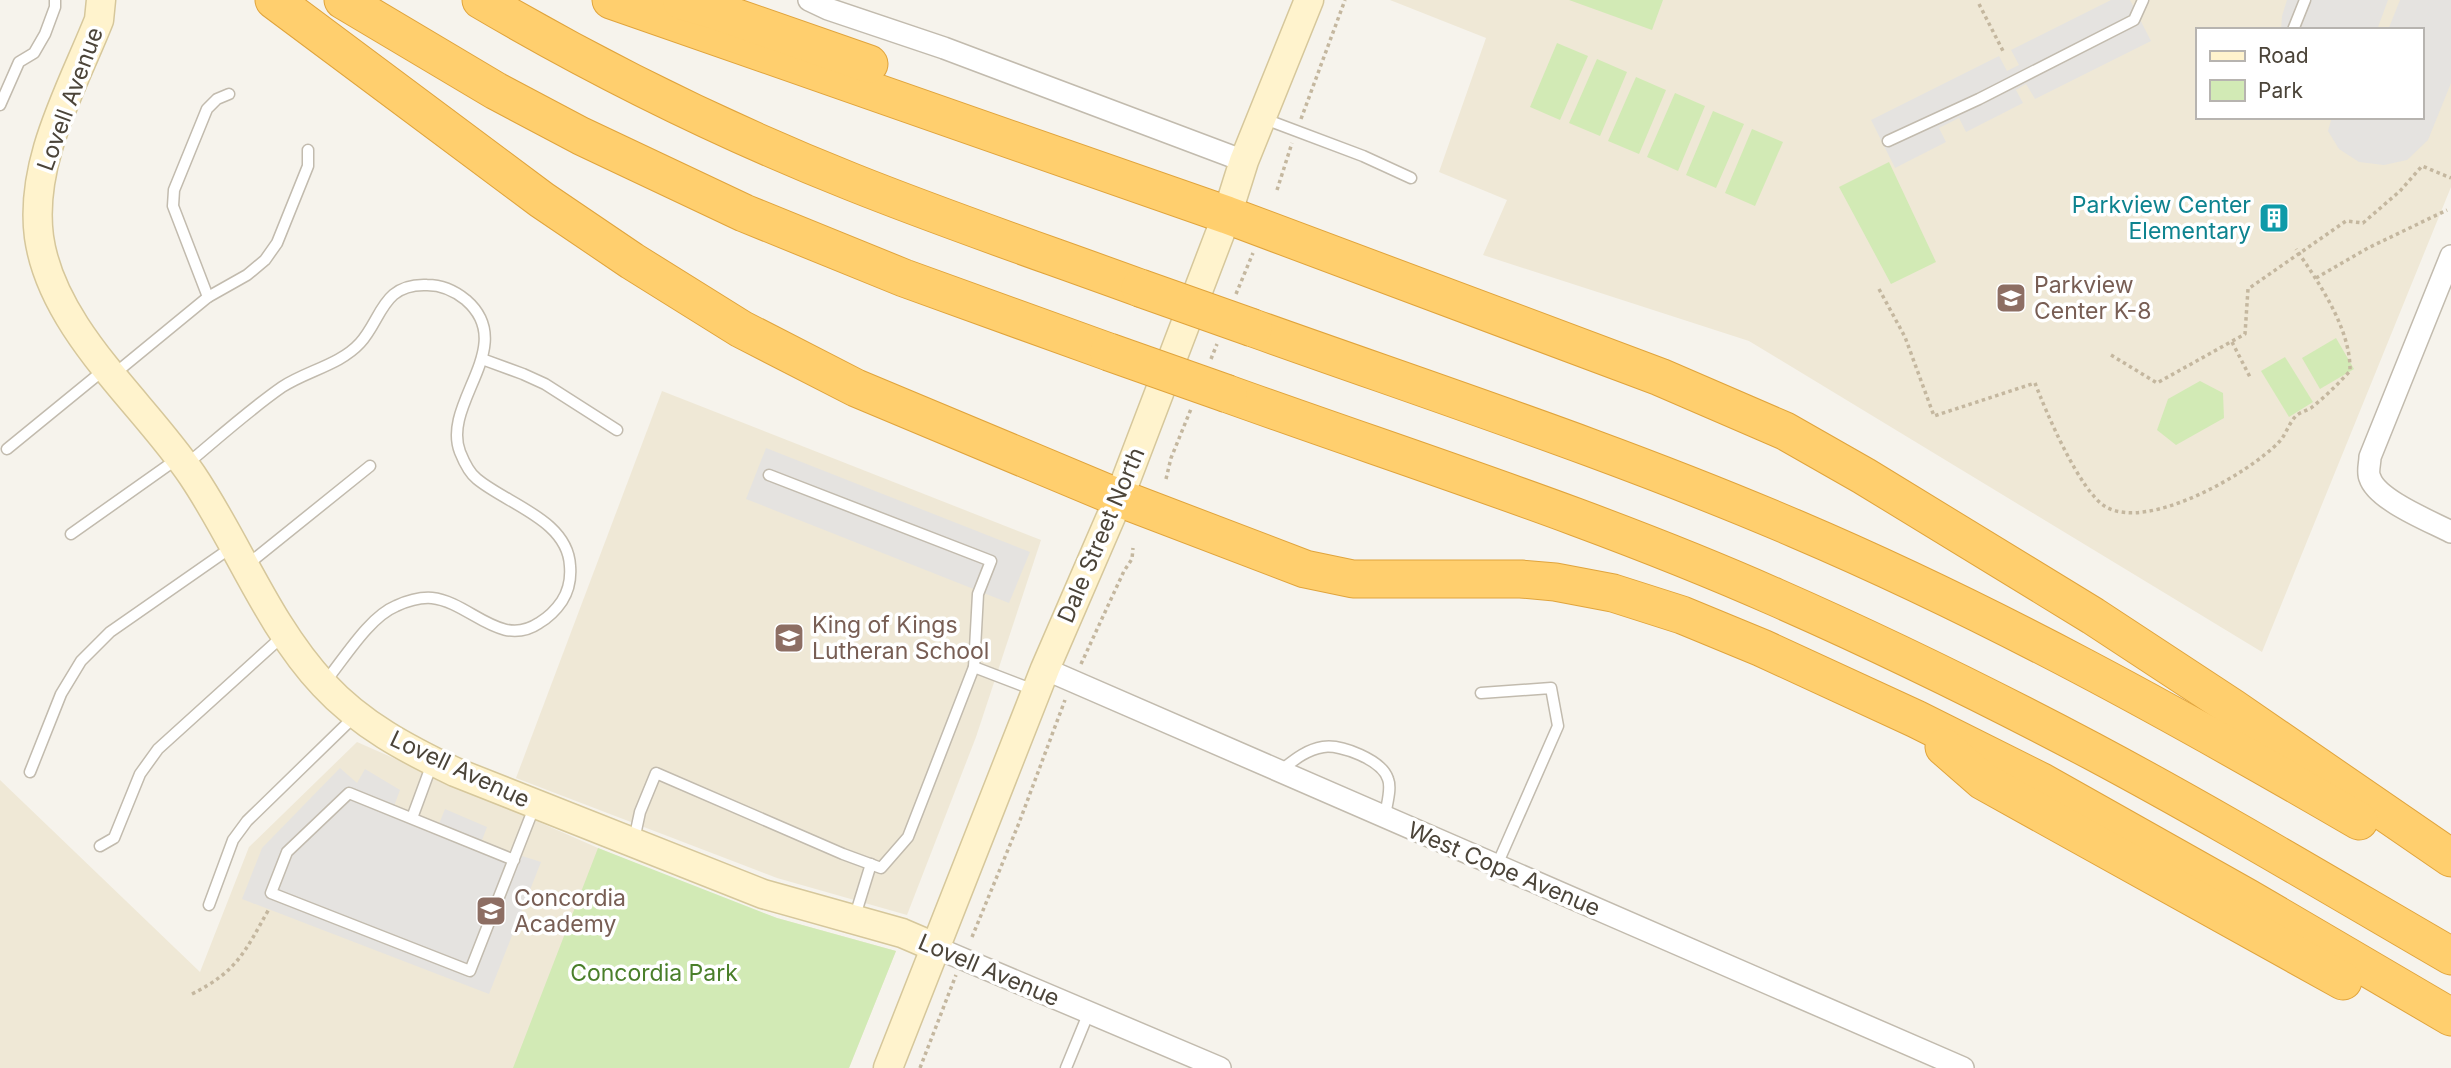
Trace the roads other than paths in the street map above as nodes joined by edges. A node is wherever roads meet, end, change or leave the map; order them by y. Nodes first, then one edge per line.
1 (55, 0) edge
2 (101, 0) edge
3 (274, 0) edge
4 (343, 0) edge
5 (481, 0) edge
6 (611, 0) edge
7 (679, 0) edge
8 (809, 0) edge
9 (1309, 0) edge
10 (2143, 0) edge
11 (2305, 0) edge
12 (2294, 28) edge
13 (229, 94) dead end
14 (0, 105) edge
15 (1262, 118) junction
16 (1888, 141) dead end
17 (308, 150) dead end
18 (1244, 161) junction
19 (1086, 166) junction
20 (1411, 177) dead end
21 (1227, 215) junction
22 (2451, 256) edge
23 (208, 298) junction
24 (482, 359) junction
25 (110, 371) junction
26 (617, 430) dead end
27 (7, 449) dead end
28 (182, 462) junction
29 (370, 466) dead end
30 (769, 475) dead end
31 (1118, 498) junction
32 (2451, 532) edge
33 (71, 534) dead end
34 (239, 556) junction
35 (285, 634) junction
36 (974, 667) junction
37 (1041, 680) junction
38 (323, 684) junction
39 (1480, 694) dead end
40 (357, 715) junction
41 (1916, 719) junction
42 (433, 761) junction
43 (1280, 771) junction
44 (30, 772) dead end
45 (536, 804) junction
46 (1385, 817) junction
47 (412, 818) junction
48 (633, 843) junction
49 (100, 846) dead end
50 (2451, 858) edge
51 (514, 860) junction
52 (871, 864) junction
53 (1497, 865) junction
54 (2451, 875) edge
55 (209, 905) dead end
56 (853, 919) junction
57 (937, 948) junction
58 (2451, 956) edge
59 (1089, 1012) junction
60 (2451, 1017) edge
61 (2451, 1034) edge
62 (888, 1068) edge
63 (1066, 1068) edge
64 (1220, 1068) edge
65 (1963, 1068) edge

1 - 14 lane
2 - 25 street, Lovell Avenue
3 - 31 highway
4 - 58 highway, bridge
5 - 54 highway, bridge
6 - 19 highway
7 - 19 highway
8 - 18 street
9 - 15 street, Dale Street North
10 - 16 lane
11 - 12 lane
13 - 23 lane
15 - 18 street, Dale Street North
15 - 20 lane
17 - 23 lane
18 - 21 street, Dale Street North
19 - 21 highway
21 - 31 street, Dale Street North
21 - 50 highway
22 - 32 street
23 - 25 lane
24 - 26 lane
24 - 28 lane
24 - 38 lane
25 - 27 lane
25 - 28 street, Lovell Avenue
28 - 33 lane
28 - 34 street, Lovell Avenue
29 - 34 lane
30 - 36 lane
31 - 37 street, Dale Street North
31 - 41 highway
34 - 35 street, Lovell Avenue
34 - 44 lane
35 - 38 street, Lovell Avenue
35 - 49 lane
36 - 37 lane
36 - 52 lane
37 - 43 street, West Cope Avenue
37 - 57 street, Dale Street North
38 - 40 street, Lovell Avenue
39 - 53 lane
40 - 42 street, Lovell Avenue
40 - 55 lane
41 - 60 highway
41 - 61 highway
42 - 45 street, Lovell Avenue
42 - 47 lane
43 - 46 street, West Cope Avenue
43 - 46 lane
45 - 48 street, Lovell Avenue
45 - 51 lane
46 - 53 street, West Cope Avenue
47 - 51 lane
47 - 51 lane
48 - 52 lane
48 - 56 street, Lovell Avenue
52 - 56 lane
53 - 65 street, West Cope Avenue
56 - 57 street, Lovell Avenue
57 - 59 street, Lovell Avenue
57 - 62 street, Dale Street North
59 - 63 lane
59 - 64 street, Lovell Avenue

